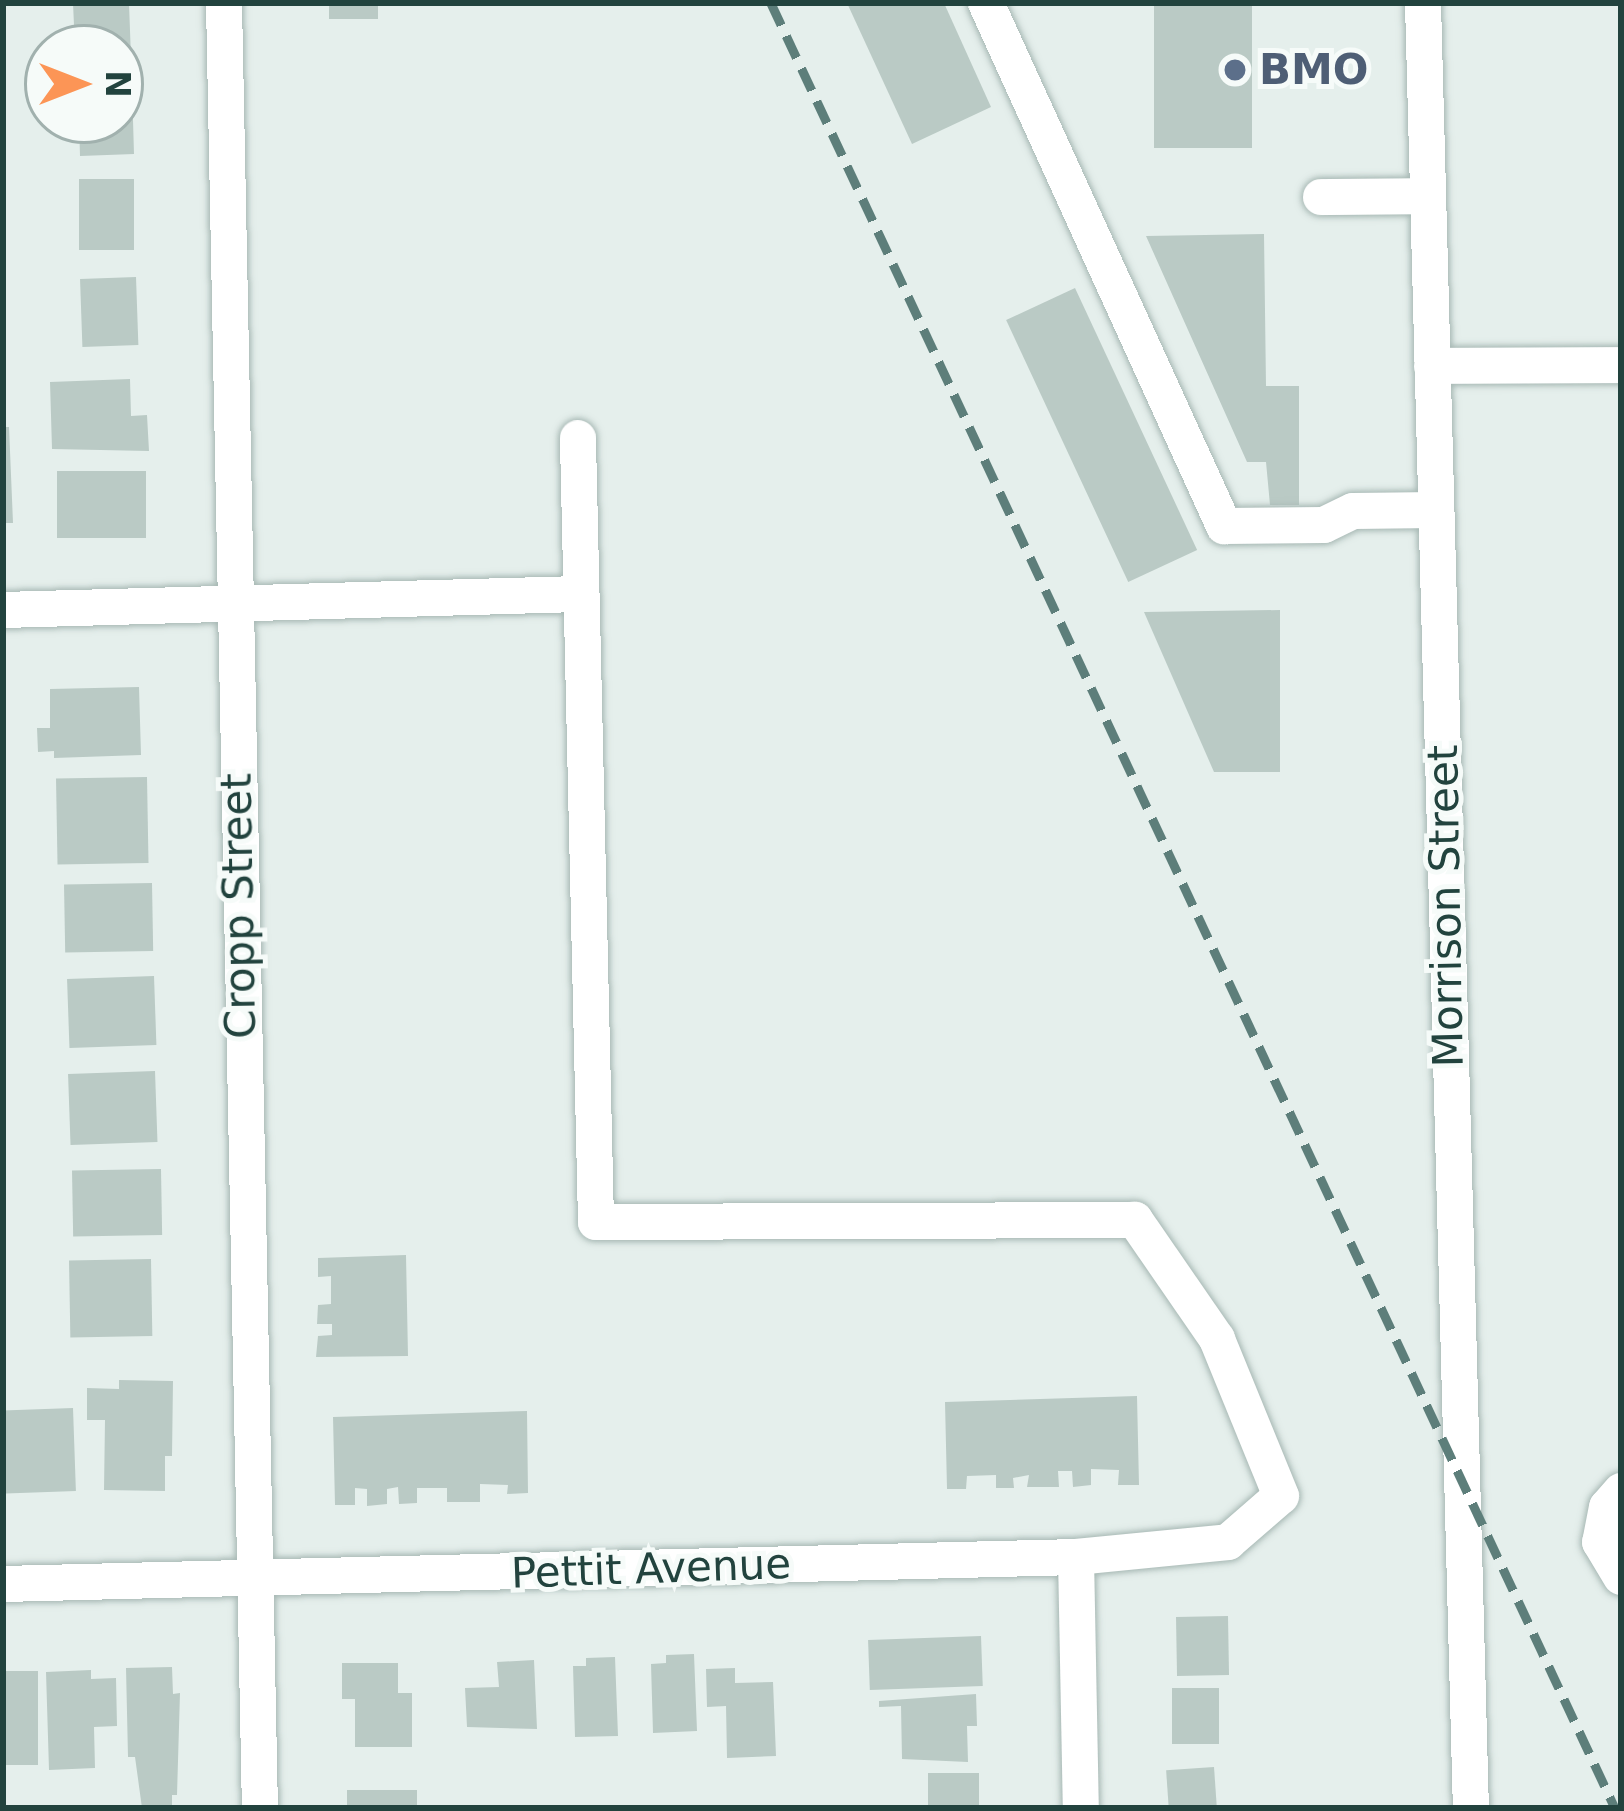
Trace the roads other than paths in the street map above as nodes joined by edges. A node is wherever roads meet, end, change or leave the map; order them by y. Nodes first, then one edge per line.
1 (224, 3) edge
2 (986, 3) edge
3 (1423, 3) edge
4 (1427, 196) junction
5 (1321, 197) dead end
6 (1621, 364) edge
7 (1432, 366) junction
8 (578, 438) dead end
9 (1436, 510) junction
10 (580, 594) junction
11 (235, 606) junction
12 (3, 610) edge
13 (1621, 1491) edge
14 (1076, 1557) junction
15 (1621, 1577) edge
16 (254, 1580) junction
17 (3, 1584) edge
18 (260, 1808) edge
19 (1081, 1808) edge
20 (1471, 1808) edge

1 - 11 street, Cropp Street
2 - 9 street
3 - 4 street, Morrison Street
4 - 5 street
4 - 7 street, Morrison Street
6 - 7 street
7 - 9 street, Morrison Street
8 - 10 street
9 - 20 street, Morrison Street
10 - 11 street
10 - 14 street, Pettit Avenue
11 - 12 street
11 - 16 street, Cropp Street
13 - 15 street
14 - 16 street, Pettit Avenue
14 - 19 street
16 - 17 street, Pettit Avenue
16 - 18 street, Cropp Street

